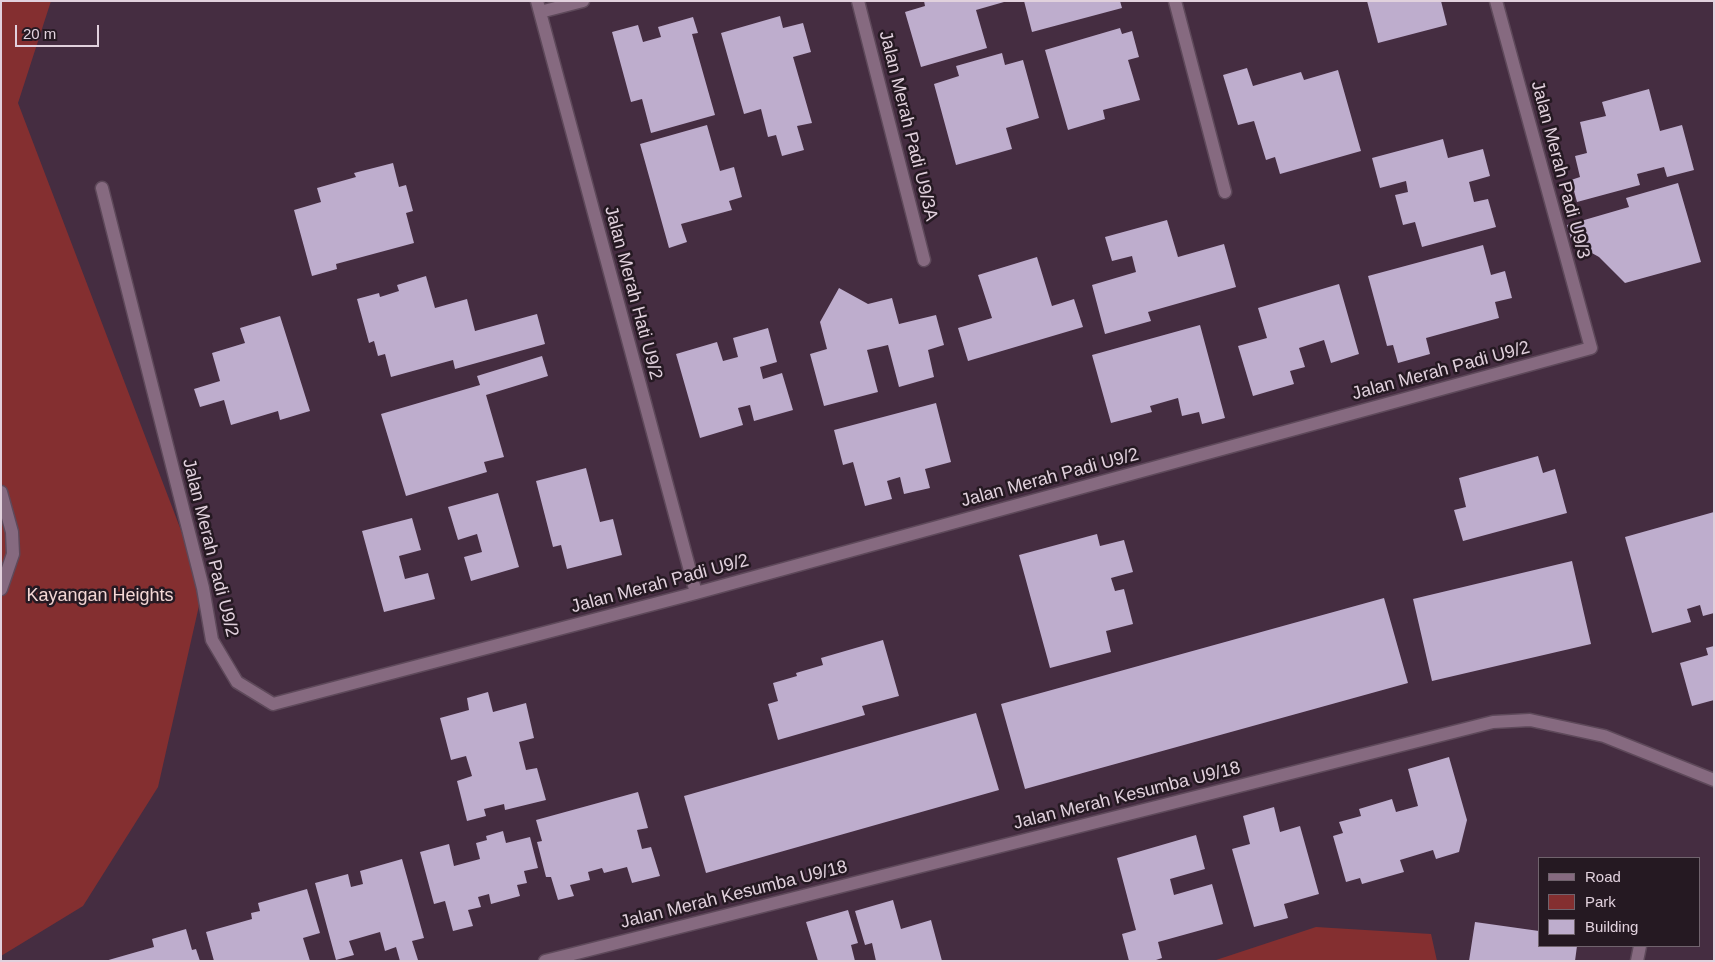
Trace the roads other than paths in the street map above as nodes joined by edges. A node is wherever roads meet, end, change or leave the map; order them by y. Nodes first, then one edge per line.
1 (583, 1) edge
2 (858, 1) edge
3 (1175, 1) edge
4 (1496, 1) edge
5 (539, 7) edge
6 (102, 188) dead end
7 (1226, 192) dead end
8 (924, 260) dead end
9 (1591, 348) joint
10 (1, 492) edge
11 (1, 588) edge
12 (696, 593) junction
13 (1714, 780) edge
14 (1640, 947) edge
15 (545, 961) edge
16 (1637, 961) edge

1 - 5 street
2 - 8 street, Jalan Merah Padi U9/3A
3 - 7 street
4 - 9 street, Jalan Merah Padi U9/3
5 - 12 street, Jalan Merah Hati U9/2
6 - 12 street, Jalan Merah Padi U9/2
9 - 12 street, Jalan Merah Padi U9/2
10 - 11 street
13 - 15 street, Jalan Merah Kesumba U9/18
14 - 16 street

